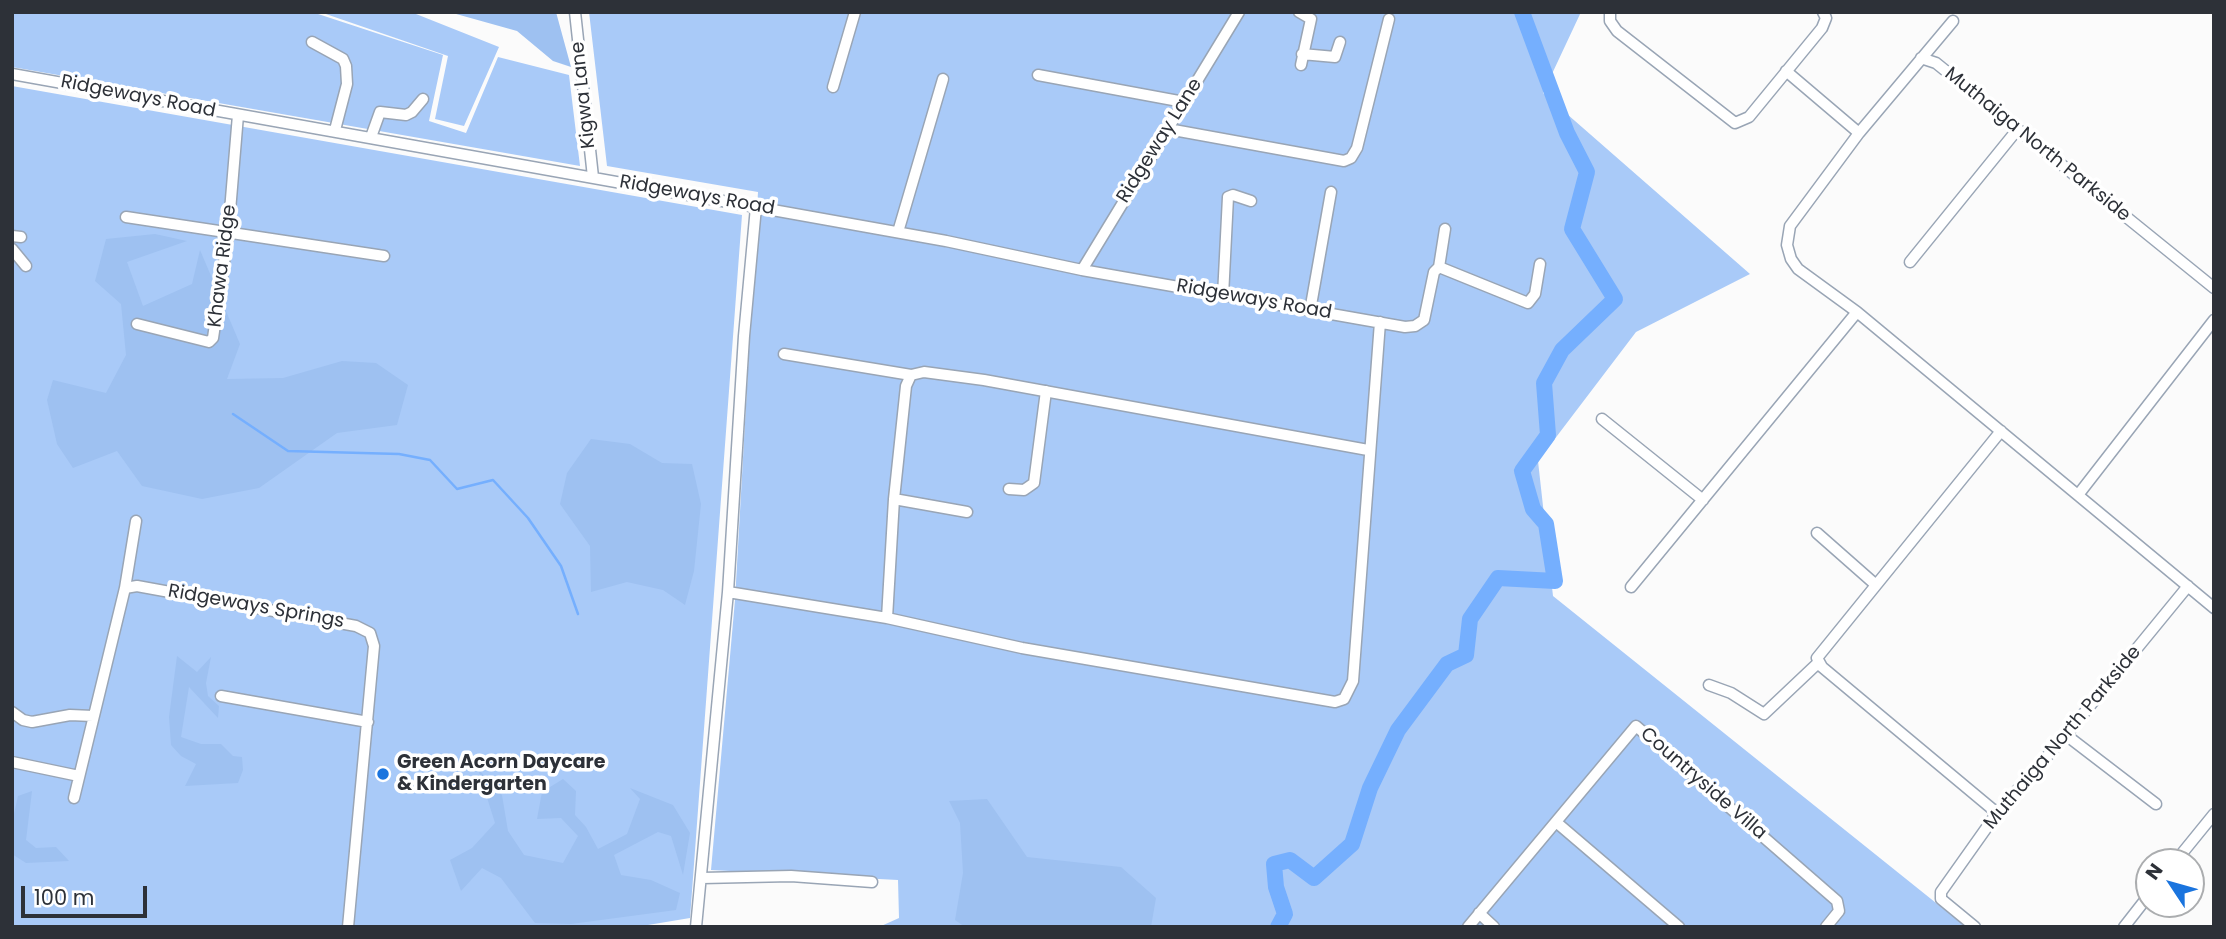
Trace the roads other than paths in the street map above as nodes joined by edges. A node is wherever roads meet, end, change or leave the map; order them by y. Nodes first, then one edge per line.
1 (575, 12) edge
2 (855, 12) edge
3 (1239, 12) edge
4 (1299, 12) edge
5 (1610, 12) edge
6 (1822, 12) edge
7 (1314, 15) edge
8 (1389, 19) dead end
9 (1953, 21) dead end
10 (312, 42) dead end
11 (1340, 42) dead end
12 (1921, 58) junction
13 (1787, 71) junction
14 (12, 74) edge
15 (1038, 75) dead end
16 (943, 79) dead end
17 (833, 87) dead end
18 (423, 99) dead end
19 (1184, 102) junction
20 (238, 115) junction
21 (1167, 129) junction
22 (335, 130) junction
23 (2017, 130) junction
24 (1859, 133) junction
25 (371, 137) junction
26 (593, 177) junction
27 (1331, 192) dead end
28 (1251, 201) dead end
29 (756, 207) junction
30 (126, 217) dead end
31 (1445, 229) dead end
32 (898, 232) junction
33 (228, 234) junction
34 (12, 249) edge
35 (384, 256) dead end
36 (1910, 262) dead end
37 (1540, 264) dead end
38 (26, 266) dead end
39 (1439, 267) junction
40 (1082, 270) junction
41 (2214, 288) edge
42 (1223, 296) junction
43 (1310, 311) junction
44 (1857, 312) junction
45 (2214, 320) edge
46 (1380, 322) junction
47 (136, 324) dead end
48 (784, 354) dead end
49 (911, 375) junction
50 (1046, 391) junction
51 (1602, 419) dead end
52 (2001, 431) junction
53 (1368, 450) junction
54 (1009, 489) dead end
55 (2078, 495) junction
56 (894, 499) junction
57 (1703, 499) junction
58 (967, 512) dead end
59 (136, 521) dead end
60 (1817, 533) dead end
61 (1876, 585) junction
62 (2188, 586) junction
63 (1631, 587) dead end
64 (125, 588) junction
65 (728, 592) junction
66 (2214, 608) edge
67 (887, 618) junction
68 (1818, 661) junction
69 (1709, 685) dead end
70 (221, 696) dead end
71 (12, 712) edge
72 (93, 716) junction
73 (368, 722) junction
74 (2066, 735) junction
75 (12, 762) edge
76 (79, 776) junction
77 (74, 797) dead end
78 (2155, 804) dead end
79 (1997, 813) junction
80 (2214, 814) edge
81 (1556, 822) junction
82 (2186, 848) edge
83 (702, 878) junction
84 (872, 882) dead end
85 (1479, 913) junction
86 (2135, 913) edge
87 (348, 927) edge
88 (696, 927) edge
89 (1468, 927) edge
90 (1494, 927) edge
91 (1679, 927) edge
92 (1826, 927) edge
93 (1975, 927) edge
94 (2124, 927) edge

1 - 26 street, Kigwa Lane
2 - 17 street
3 - 19 street, Ridgeway Lane
4 - 7 street
5 - 13 street
6 - 13 street
7 - 11 street
8 - 21 street
9 - 12 street
10 - 22 street
12 - 23 street, Muthaiga North Parkside
12 - 24 street, Muthaiga North Parkside
13 - 24 street
14 - 20 street, Ridgeways Road
15 - 19 street
16 - 32 street
18 - 25 street
19 - 21 street, Ridgeway Lane
20 - 22 street, Ridgeways Road
20 - 33 street, Khawa Ridge
21 - 40 street, Ridgeway Lane
22 - 25 street, Ridgeways Road
23 - 36 street
23 - 41 street, Muthaiga North Parkside
24 - 44 street, Muthaiga North Parkside
25 - 26 street, Ridgeways Road
26 - 29 street, Ridgeways Road
27 - 43 street
28 - 42 street
29 - 32 street, Ridgeways Road
29 - 65 street
30 - 33 street
31 - 39 street
32 - 40 street, Ridgeways Road
33 - 35 street
33 - 47 street, Khawa Ridge
34 - 38 street
37 - 39 street
39 - 46 street, Ridgeways Road
40 - 42 street, Ridgeways Road
42 - 43 street, Ridgeways Road
43 - 46 street, Ridgeways Road
44 - 52 street, Muthaiga North Parkside
44 - 57 street
45 - 55 street
46 - 53 street
48 - 49 street
49 - 50 street
49 - 56 street
50 - 53 street
50 - 54 street
51 - 57 street
52 - 55 street, Muthaiga North Parkside
52 - 61 street
53 - 67 street
55 - 62 street, Muthaiga North Parkside
56 - 58 street
56 - 67 street
57 - 63 street
59 - 64 street
60 - 61 street
61 - 68 street
62 - 66 street, Muthaiga North Parkside
62 - 74 street, Muthaiga North Parkside
64 - 72 street
64 - 73 street, Ridgeways Springs
65 - 67 street
65 - 83 street
68 - 69 street
68 - 79 street
70 - 73 street
71 - 72 street
72 - 76 street
73 - 87 street, Ridgeways Springs
74 - 78 street
74 - 79 street, Muthaiga North Parkside
75 - 76 street
76 - 77 street
79 - 93 street, Muthaiga North Parkside
80 - 82 street
81 - 85 street, Countryside Villa
81 - 91 street
81 - 92 street, Countryside Villa
83 - 84 street
83 - 88 street
85 - 89 street, Countryside Villa
85 - 90 street
86 - 94 street

